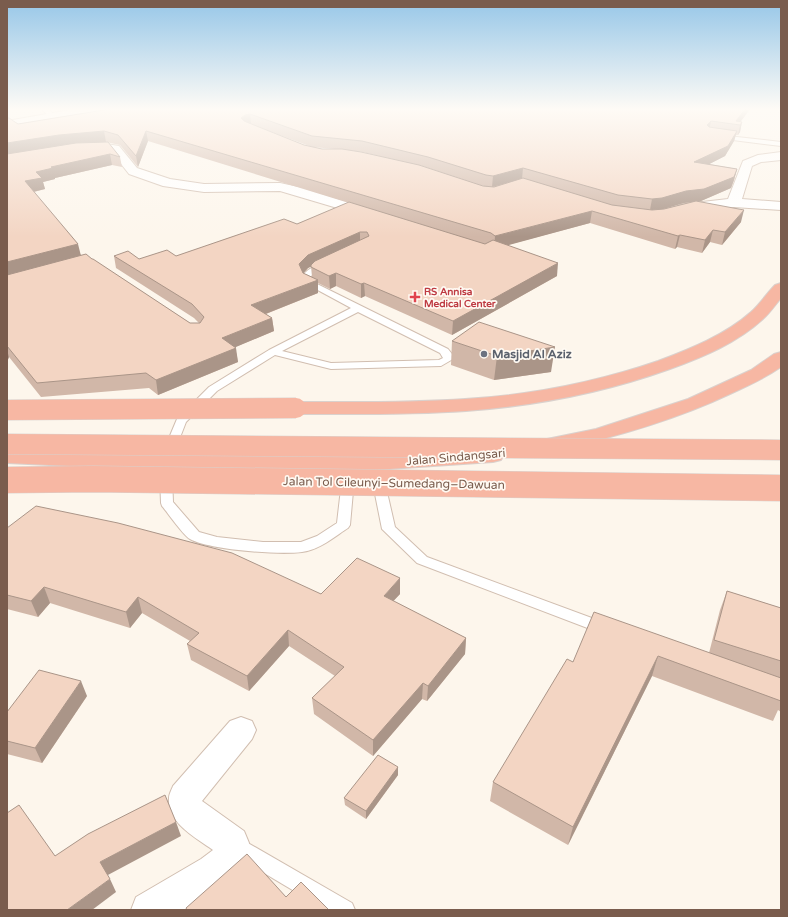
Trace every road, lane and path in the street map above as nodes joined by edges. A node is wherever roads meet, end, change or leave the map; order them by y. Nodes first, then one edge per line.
1 (117, 151) edge
2 (781, 156) edge
3 (734, 203) junction
4 (781, 206) edge
5 (673, 212) edge
6 (381, 218) edge
7 (331, 262) edge
8 (781, 288) edge
9 (358, 308) junction
10 (273, 352) junction
11 (781, 358) edge
12 (7, 410) edge
13 (7, 444) edge
14 (781, 450) edge
15 (7, 456) edge
16 (112, 461) junction
17 (165, 462) junction
18 (350, 463) junction
19 (374, 463) junction
20 (7, 481) edge
21 (781, 488) edge
22 (614, 632) edge
23 (241, 730) dead end
24 (232, 843) junction
25 (149, 910) edge
26 (345, 910) edge

1 - 6 street
2 - 3 street
3 - 4 street
3 - 5 street
7 - 9 lane
8 - 12 highway, bridge
9 - 10 lane
9 - 10 lane
10 - 17 lane
11 - 19 highway, Jalan Sindangsari
13 - 14 highway, bridge
15 - 16 highway
16 - 17 highway, Jalan Sindangsari
16 - 20 highway
17 - 18 highway, Jalan Sindangsari
17 - 18 lane
18 - 19 highway, Jalan Sindangsari
19 - 22 lane
20 - 21 highway, Jalan Tol Cileunyi–Sumedang–Dawuan, bridge
23 - 24 street
24 - 25 street
24 - 26 lane

